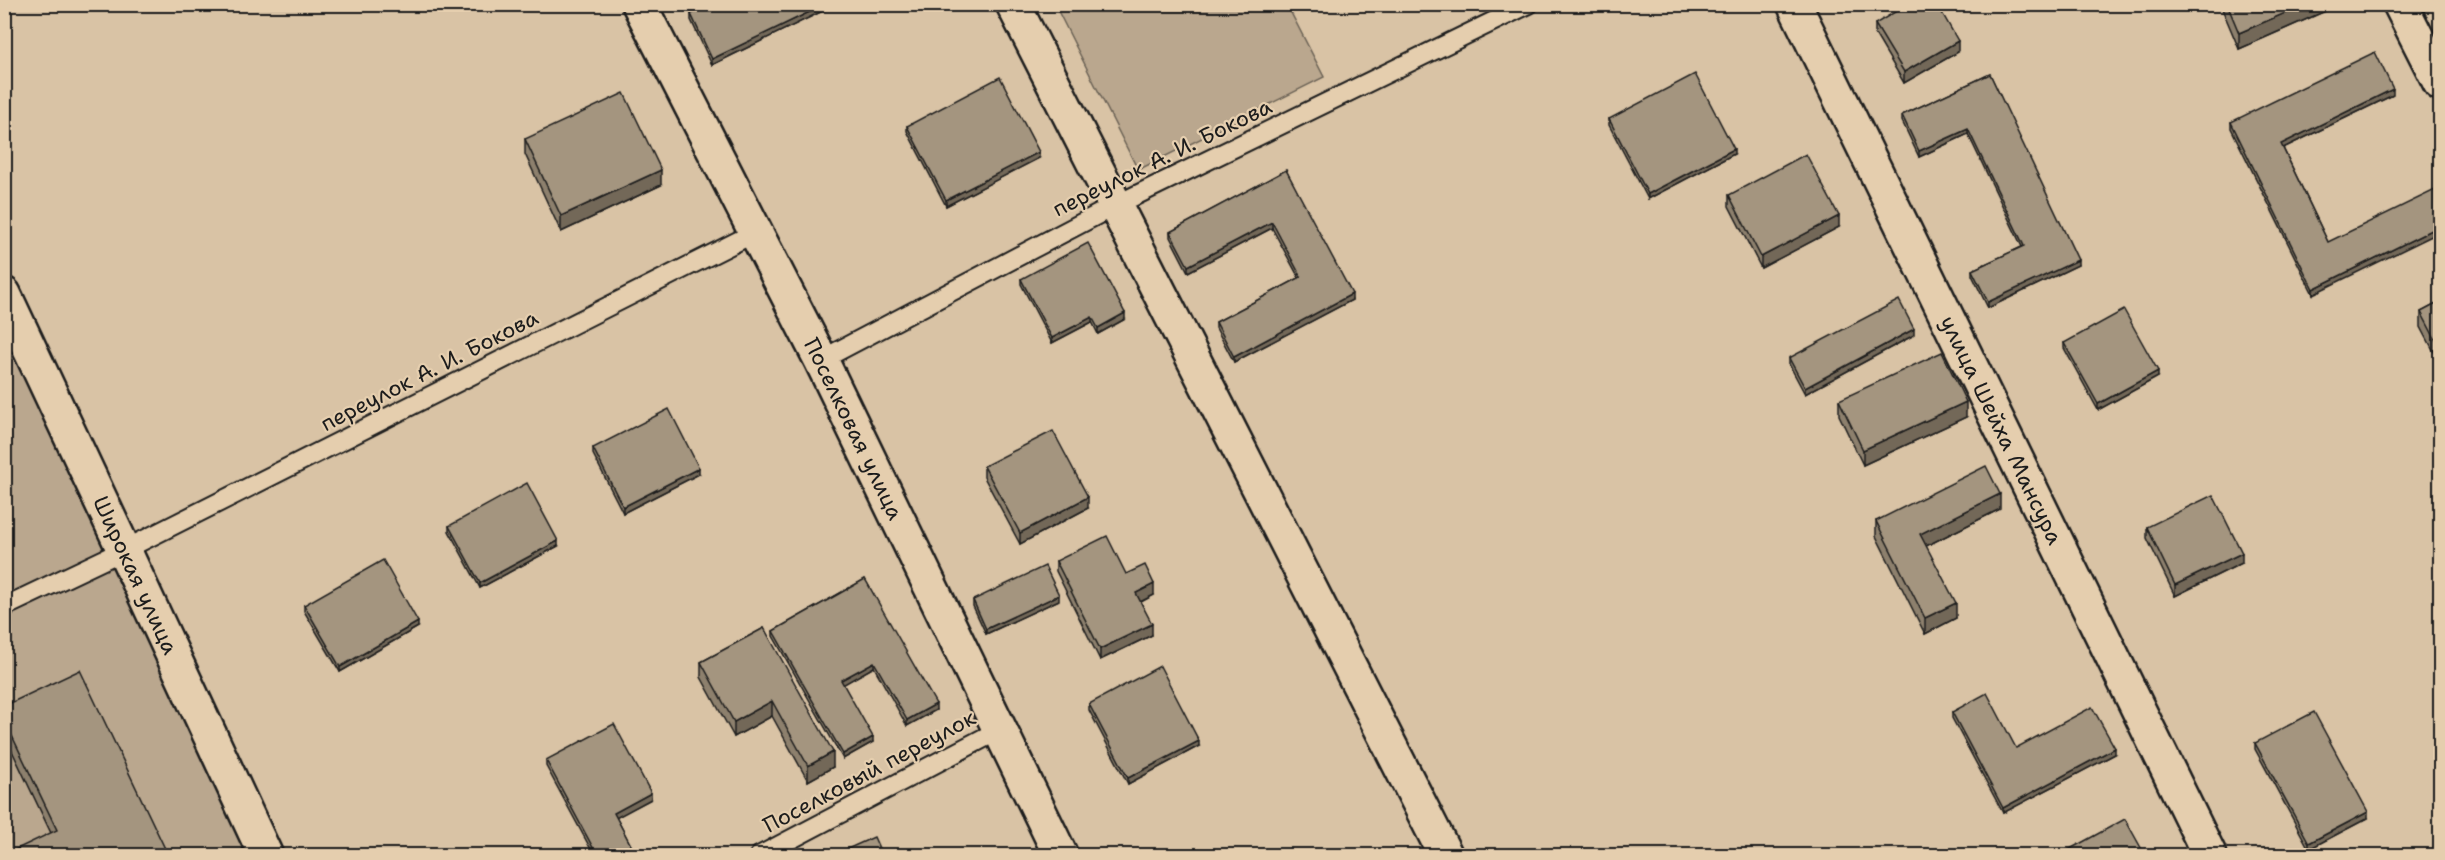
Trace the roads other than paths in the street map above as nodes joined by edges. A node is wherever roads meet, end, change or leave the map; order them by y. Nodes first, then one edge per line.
1 (639, 4) edge
2 (1012, 4) edge
3 (1529, 4) edge
4 (1794, 4) edge
5 (2400, 4) edge
6 (2440, 83) edge
7 (1114, 206) junction
8 (756, 232) junction
9 (4, 294) edge
10 (821, 360) junction
11 (124, 550) junction
12 (4, 607) edge
13 (1001, 729) junction
14 (266, 855) edge
15 (759, 855) edge
16 (1061, 855) edge
17 (1446, 855) edge
18 (2210, 855) edge

1 - 8 street, Поселковая улица
2 - 7 street
3 - 7 lane, переулок А. И. Бокова
4 - 18 street, улица Шейха Мансура
5 - 6 street
7 - 10 lane, переулок А. И. Бокова
7 - 17 street
8 - 10 street, Поселковая улица
8 - 11 lane, переулок А. И. Бокова
9 - 11 street, Широкая улица
10 - 13 street, Поселковая улица
11 - 12 lane, переулок А. И. Бокова
11 - 14 street, Широкая улица
13 - 15 lane, Поселковый переулок
13 - 16 street, Поселковая улица

